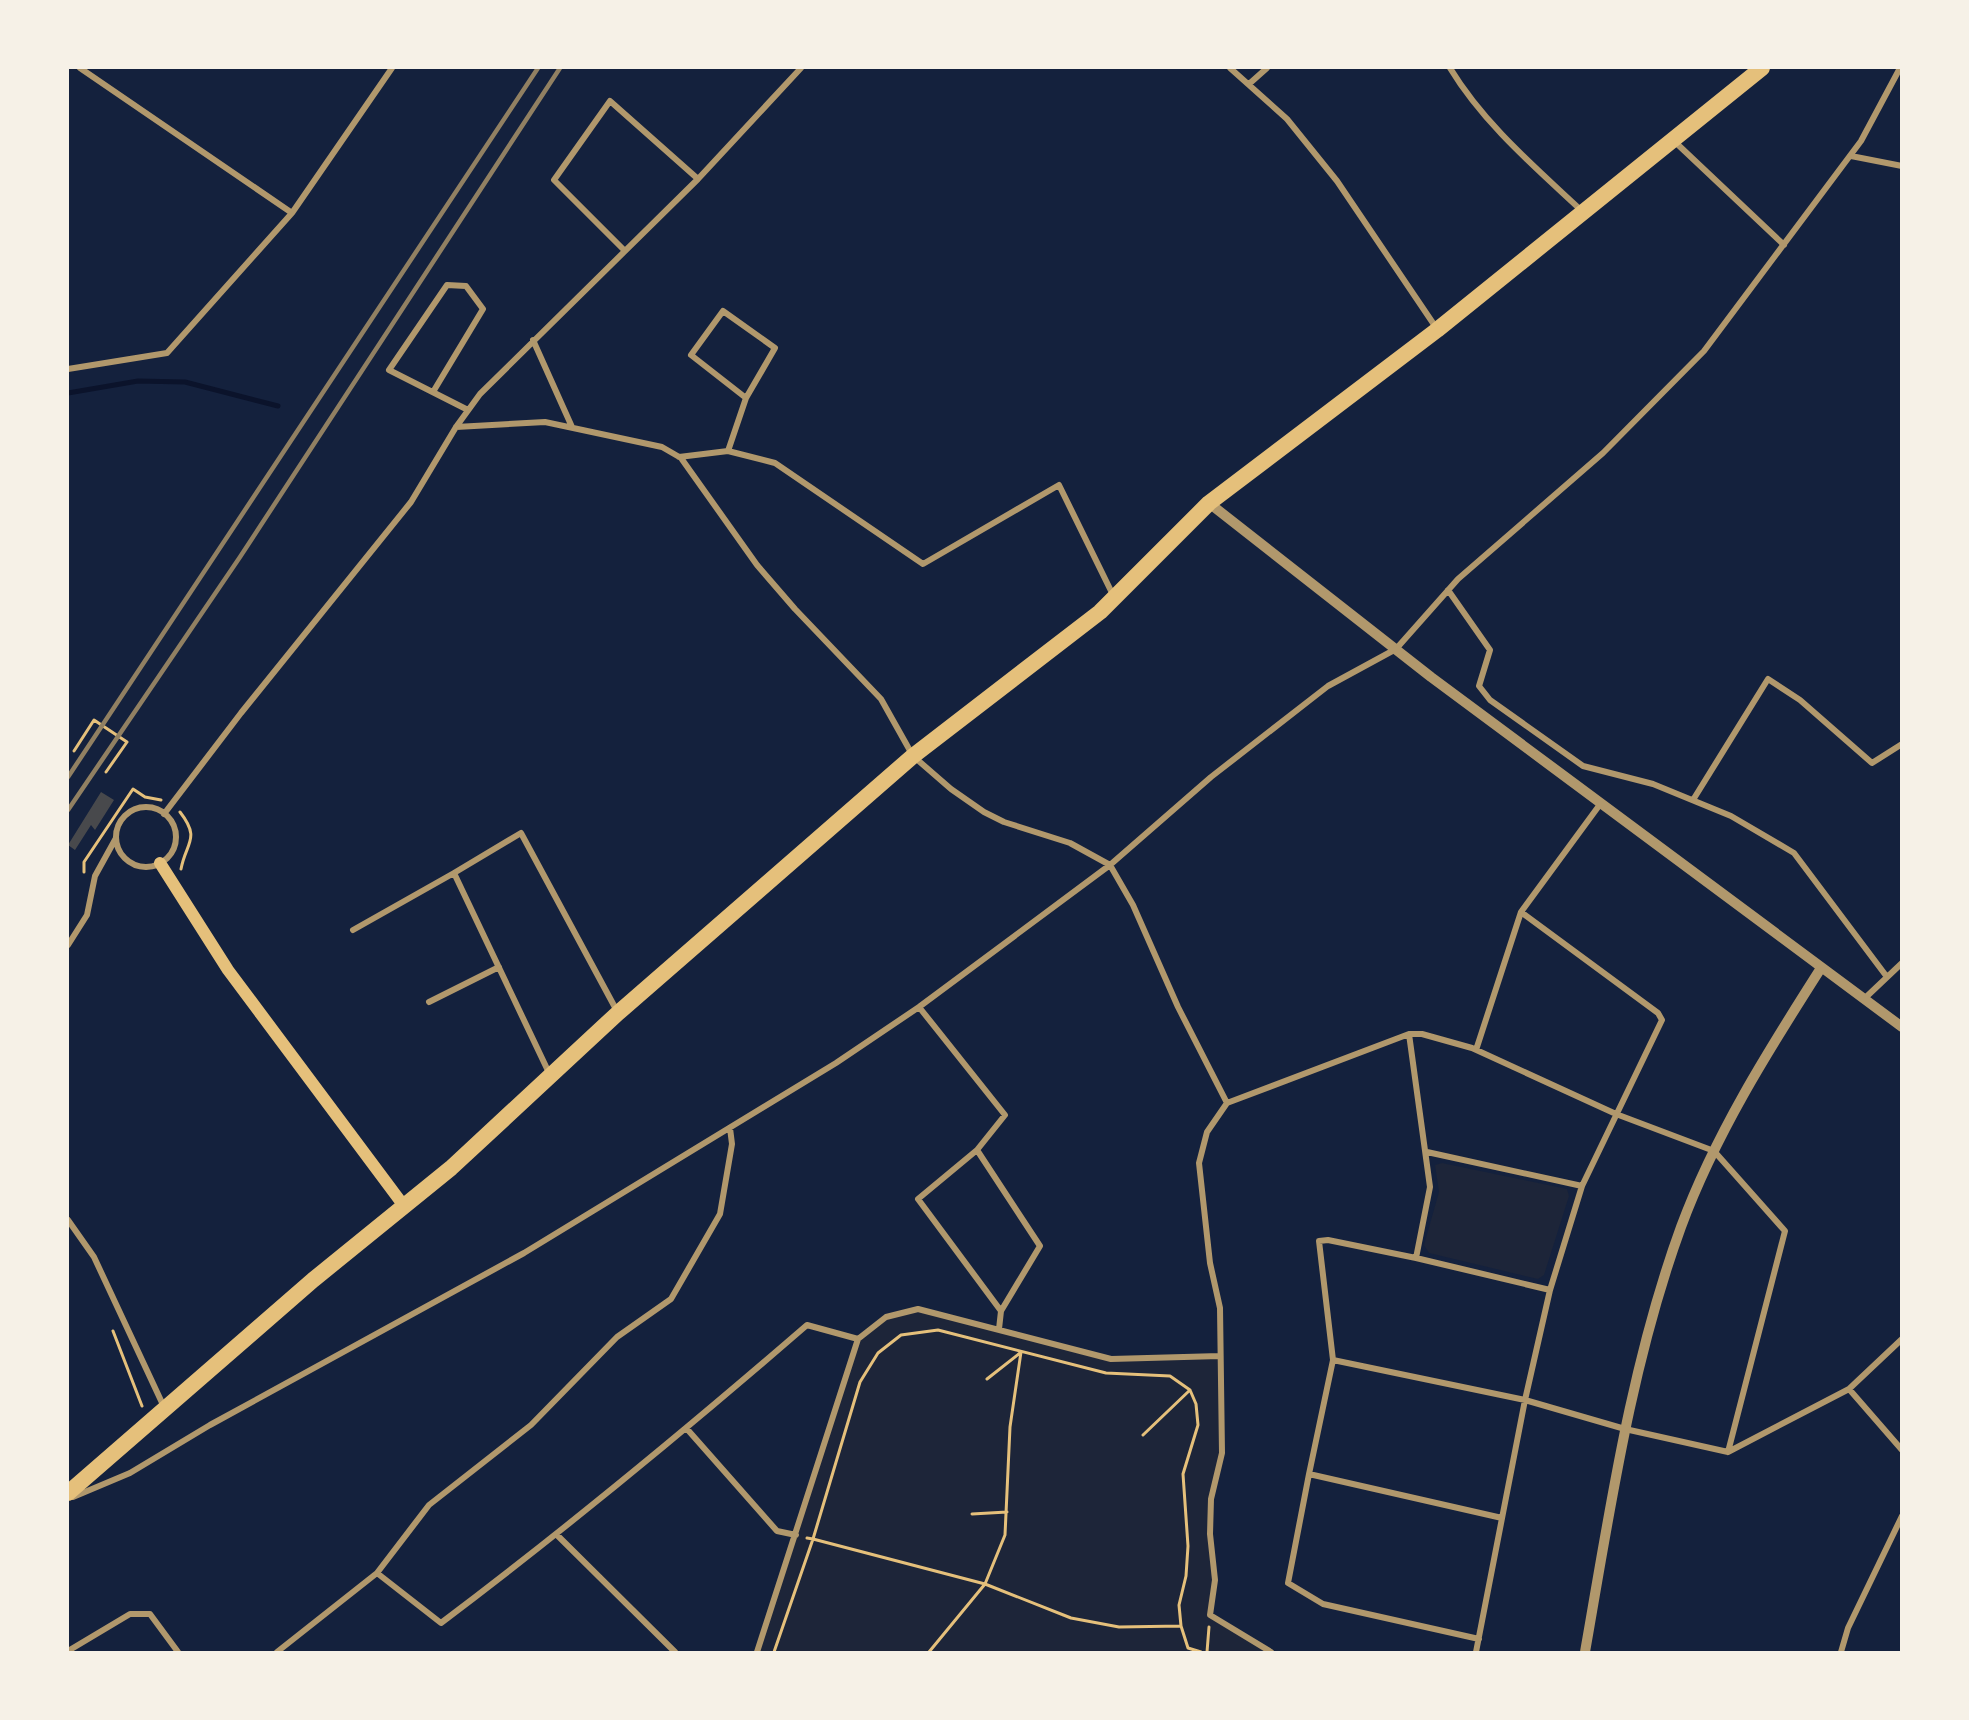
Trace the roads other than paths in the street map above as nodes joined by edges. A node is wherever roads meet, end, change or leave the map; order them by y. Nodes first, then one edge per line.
1 (80, 68) edge
2 (392, 68) edge
3 (801, 68) edge
4 (1230, 68) edge
5 (1267, 68) edge
6 (1450, 68) edge
7 (1762, 68) edge
8 (1900, 68) edge
9 (1249, 84) junction
10 (1674, 141) junction
11 (1851, 156) junction
12 (1902, 166) edge
13 (698, 179) junction
14 (292, 213) junction
15 (1584, 213) junction
16 (1784, 246) junction
17 (625, 251) junction
18 (1437, 330) junction
19 (533, 340) junction
20 (68, 369) edge
21 (433, 392) junction
22 (746, 398) junction
23 (468, 410) junction
24 (456, 427) junction
25 (572, 427) junction
26 (728, 451) junction
27 (678, 457) junction
28 (1209, 503) junction
29 (1448, 590) junction
30 (1114, 597) junction
31 (1396, 649) junction
32 (1902, 744) edge
33 (913, 756) junction
34 (1693, 800) junction
35 (1601, 803) junction
36 (164, 814) junction
37 (116, 838) junction
38 (160, 863) junction
39 (1110, 865) junction
40 (454, 873) junction
41 (1521, 912) junction
42 (352, 930) dead end
43 (68, 945) edge
44 (1902, 963) edge
45 (499, 967) junction
46 (1821, 968) junction
47 (1887, 977) junction
48 (1864, 999) junction
49 (429, 1002) dead end
50 (919, 1007) junction
51 (618, 1013) junction
52 (1902, 1027) edge
53 (1409, 1034) junction
54 (1476, 1050) junction
55 (551, 1076) junction
56 (1227, 1103) junction
57 (1616, 1114) junction
58 (730, 1128) junction
59 (977, 1150) junction
60 (1714, 1151) junction
61 (1427, 1152) junction
62 (1582, 1186) junction
63 (404, 1206) junction
64 (68, 1220) edge
65 (1416, 1257) junction
66 (1550, 1290) junction
67 (1001, 1311) junction
68 (999, 1329) junction
69 (858, 1339) junction
70 (1902, 1339) edge
71 (1220, 1356) junction
72 (1333, 1360) junction
73 (1848, 1389) junction
74 (1525, 1400) junction
75 (166, 1410) junction
76 (1625, 1428) junction
77 (687, 1429) junction
78 (1902, 1450) edge
79 (1728, 1452) junction
80 (1309, 1474) junction
81 (68, 1493) edge
82 (68, 1500) edge
83 (1902, 1516) edge
84 (1502, 1518) junction
85 (558, 1535) junction
86 (796, 1535) junction
87 (377, 1573) junction
88 (1479, 1640) junction
89 (68, 1651) edge
90 (178, 1653) edge
91 (277, 1653) edge
92 (675, 1653) edge
93 (757, 1653) edge
94 (1271, 1653) edge
95 (1476, 1653) edge
96 (1585, 1653) edge
97 (1841, 1653) edge

1 - 14 street
2 - 14 street
3 - 13 street
4 - 9 street
5 - 9 street
6 - 15 street
7 - 10 highway
8 - 11 street
9 - 18 street
10 - 15 highway
10 - 16 street
11 - 12 street
11 - 16 street
13 - 17 street
13 - 17 street
14 - 20 street
15 - 18 highway
16 - 29 street
17 - 19 street
18 - 28 highway
19 - 23 street
19 - 25 street
21 - 21 street
21 - 23 street
22 - 22 street
22 - 26 street
23 - 24 street
24 - 25 street
24 - 36 street
25 - 27 street
26 - 27 street
26 - 30 street
27 - 33 street
28 - 30 highway
28 - 31 street
29 - 31 street
29 - 34 street
30 - 33 highway
31 - 35 street
31 - 39 street
32 - 34 street
33 - 39 street
33 - 51 highway
34 - 47 street
35 - 41 street
35 - 46 street
36 - 37 street
36 - 38 street
37 - 38 street
37 - 43 street
38 - 63 main road
39 - 50 street
39 - 56 street
40 - 42 street
40 - 45 street
40 - 51 street
41 - 54 street
41 - 57 street
44 - 47 street
45 - 49 street
45 - 55 street
46 - 48 street
46 - 60 street
47 - 48 street
48 - 52 street
50 - 58 street
50 - 59 street
51 - 55 highway
53 - 54 street
53 - 56 street
53 - 61 street
54 - 57 street
55 - 63 highway
56 - 71 street
57 - 60 street
57 - 62 street
58 - 82 street
58 - 87 street
59 - 67 street
59 - 67 street
60 - 76 street
60 - 79 street
61 - 62 street
61 - 65 street
62 - 66 street
63 - 75 highway
64 - 75 street
65 - 66 street
65 - 72 street
66 - 74 street
67 - 68 street
68 - 69 street
68 - 71 street
69 - 77 street
69 - 86 street
70 - 73 street
71 - 94 street
72 - 74 street
72 - 80 street
73 - 78 street
73 - 79 street
74 - 76 street
74 - 84 street
75 - 81 highway
76 - 79 street
76 - 96 street
77 - 85 street
77 - 86 street
80 - 84 street
80 - 88 street
83 - 97 street
84 - 88 street
85 - 87 street
85 - 92 street
86 - 93 street
87 - 91 street
88 - 95 street
89 - 90 street

